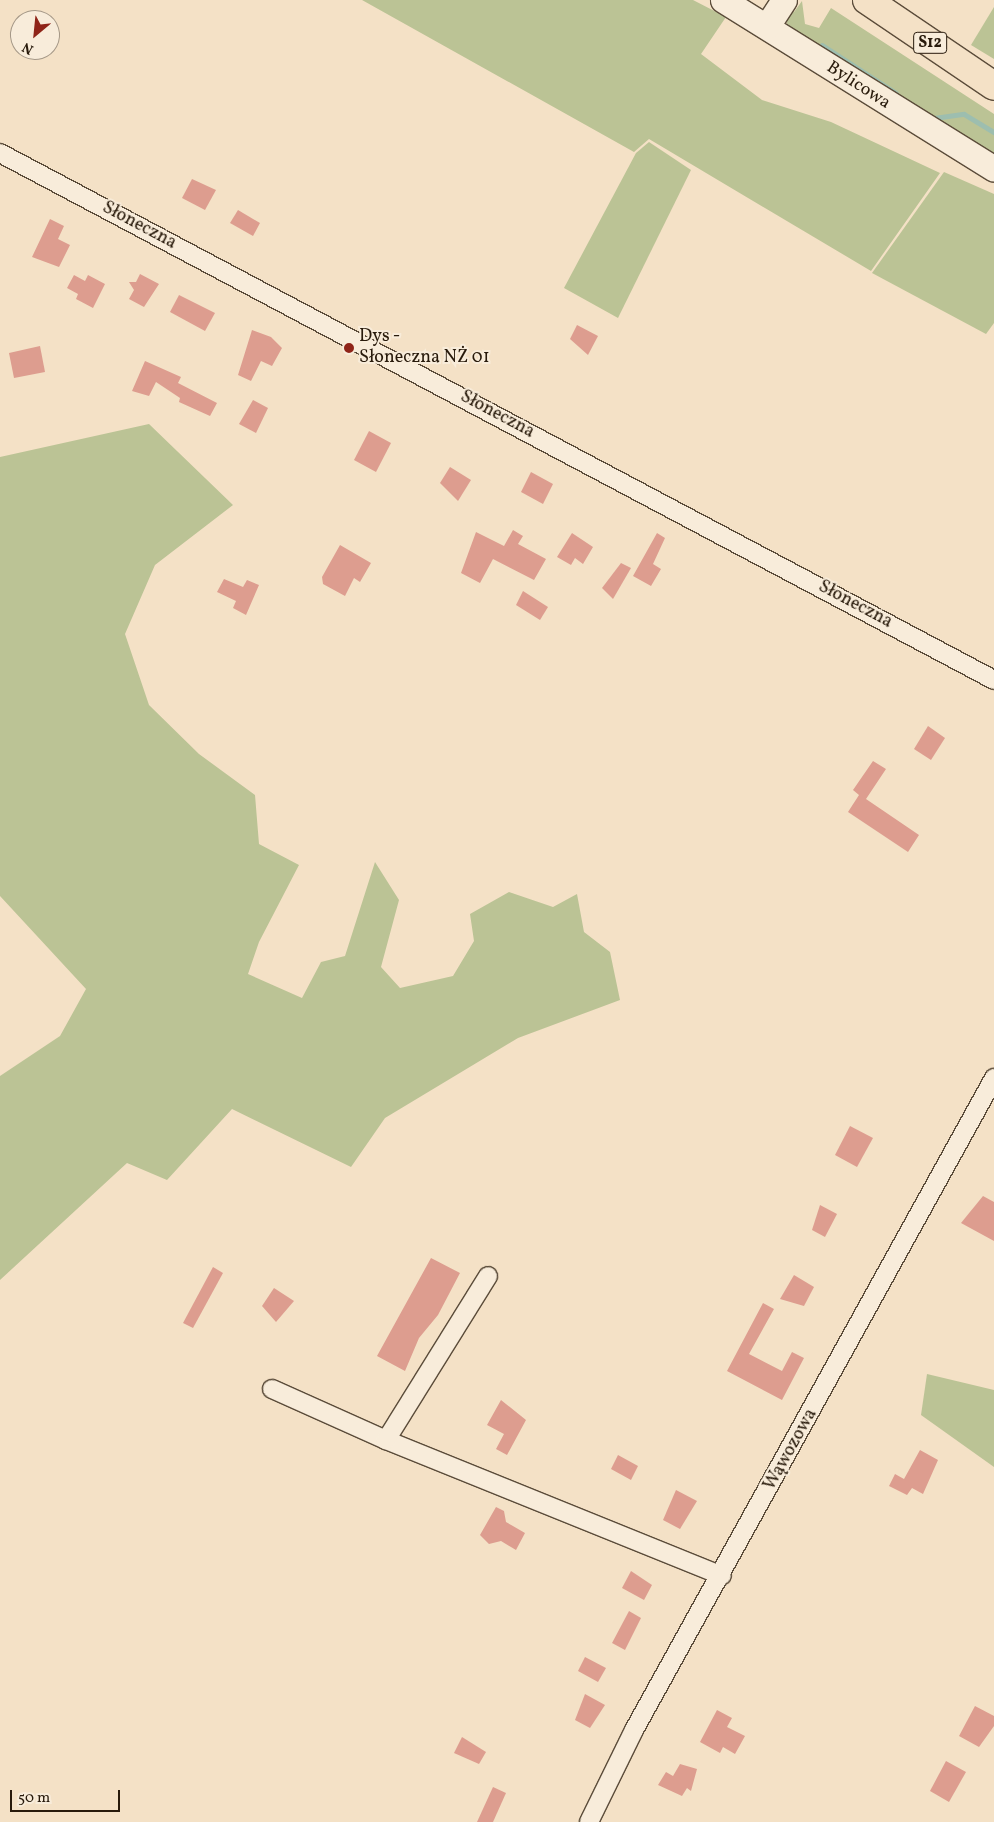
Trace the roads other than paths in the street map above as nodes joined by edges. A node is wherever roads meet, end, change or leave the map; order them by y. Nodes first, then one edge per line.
1 (723, 0) edge
2 (784, 0) edge
3 (867, 0) edge
4 (767, 26) junction
5 (994, 86) edge
6 (0, 152) edge
7 (994, 169) edge
8 (994, 680) edge
9 (994, 1078) edge
10 (488, 1276) dead end
11 (272, 1390) dead end
12 (386, 1440) junction
13 (722, 1576) junction
14 (589, 1822) edge

1 - 4 street, Bylicowa
2 - 4 street
3 - 5 highway, S12
4 - 7 street, Bylicowa
6 - 8 street, Słoneczna
9 - 13 street, Wąwozowa
10 - 12 street
11 - 12 street
12 - 13 street
13 - 14 street, Wąwozowa

